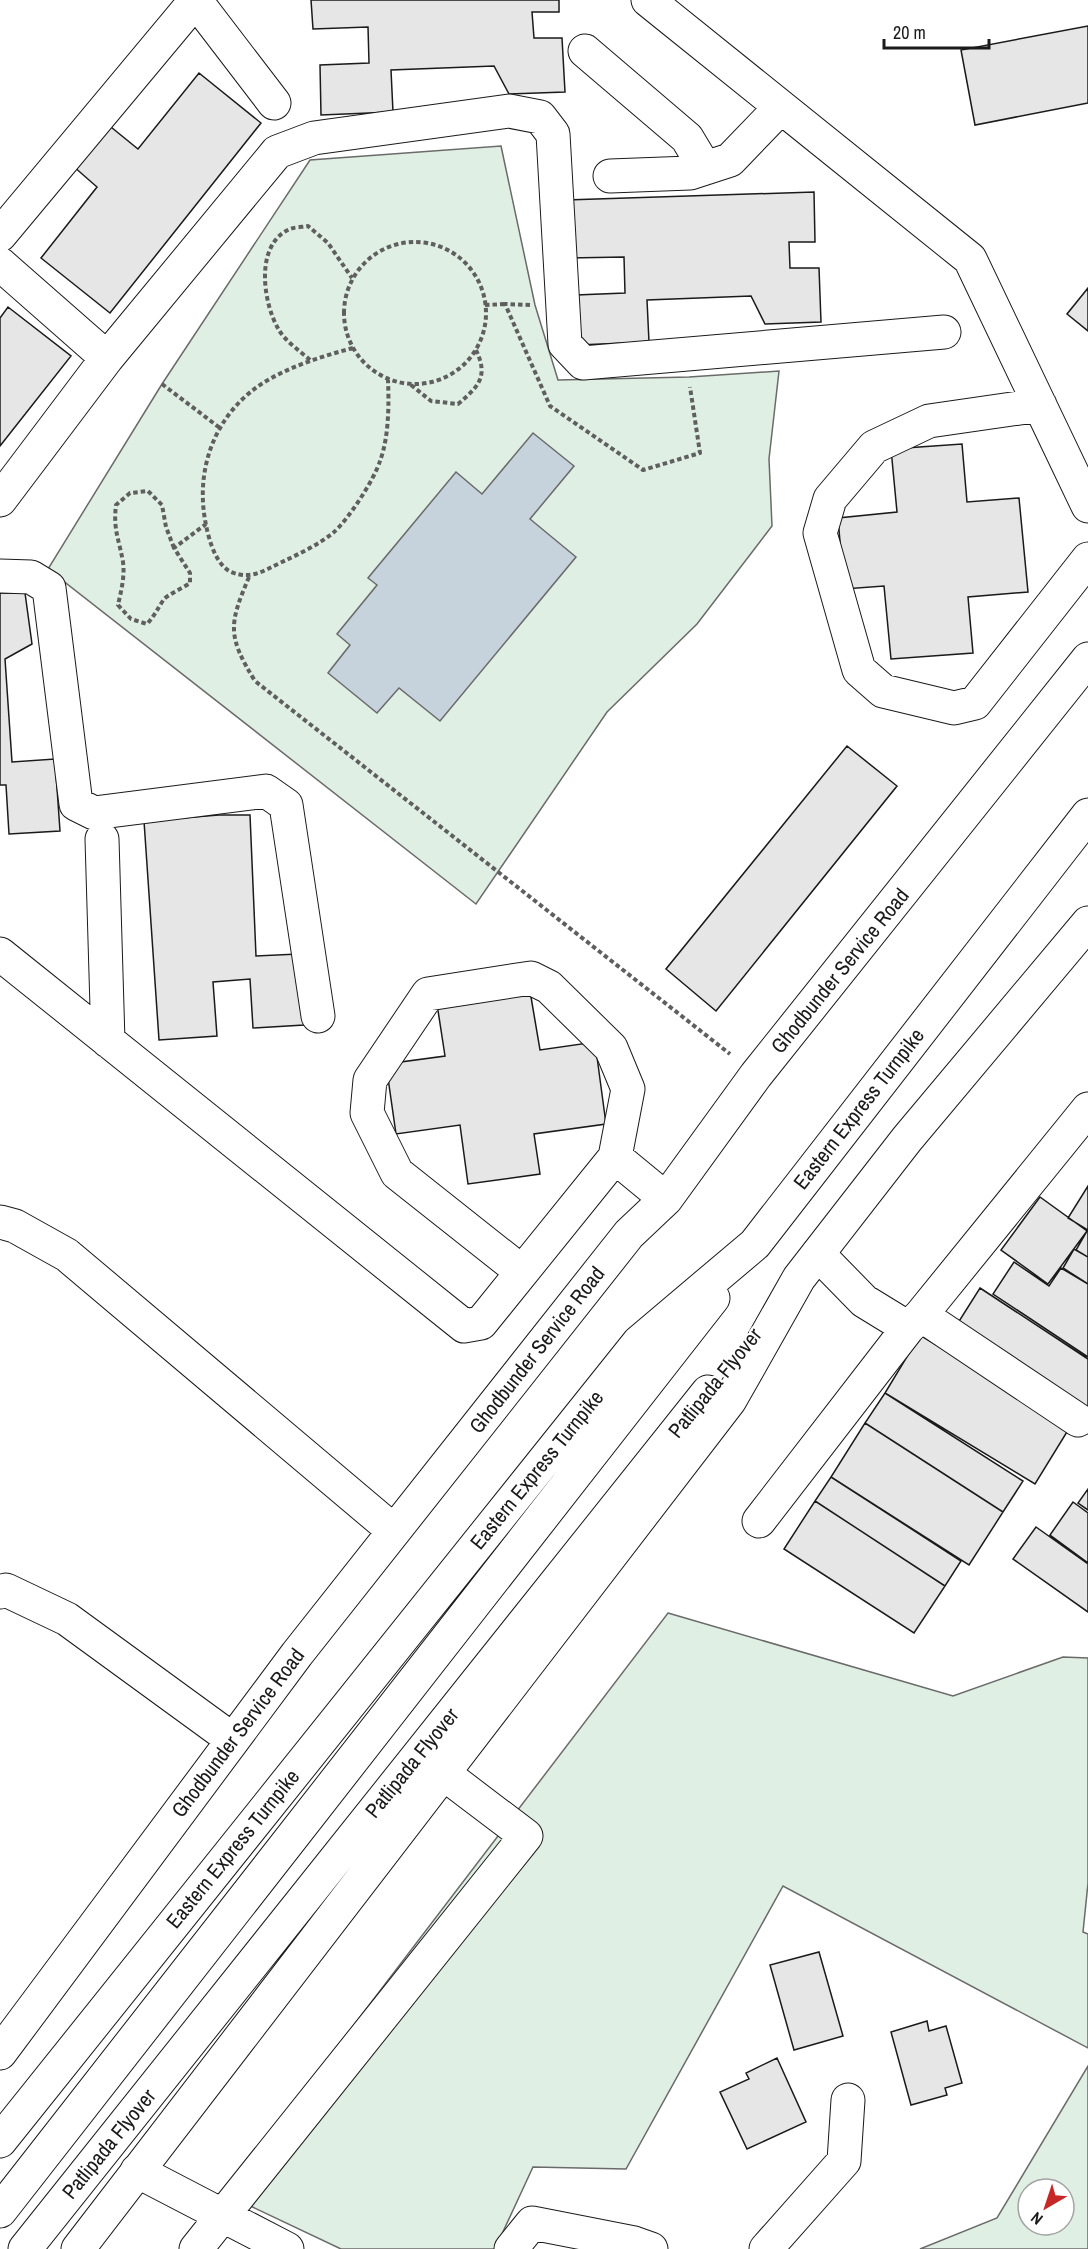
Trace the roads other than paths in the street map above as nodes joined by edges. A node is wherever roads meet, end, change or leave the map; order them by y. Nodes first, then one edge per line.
1 (196, 0) edge
2 (648, 0) edge
3 (585, 51) dead end
4 (274, 103) dead end
5 (782, 107) junction
6 (705, 168) junction
7 (610, 176) dead end
8 (0, 235) edge
9 (0, 264) edge
10 (944, 332) dead end
11 (107, 358) junction
12 (1040, 405) junction
13 (0, 500) edge
14 (1088, 506) edge
15 (1088, 559) edge
16 (0, 576) edge
17 (1088, 659) edge
18 (1088, 814) edge
19 (102, 839) dead end
20 (1088, 923) edge
21 (0, 954) edge
22 (318, 1016) dead end
23 (108, 1041) junction
24 (1088, 1109) edge
25 (615, 1157) junction
26 (666, 1199) junction
27 (0, 1222) edge
28 (755, 1244) junction
29 (809, 1266) junction
30 (522, 1272) junction
31 (915, 1322) junction
32 (1078, 1420) dead end
33 (759, 1521) dead end
34 (394, 1531) junction
35 (0, 1592) edge
36 (233, 1740) junction
37 (443, 1773) junction
38 (0, 2053) edge
39 (848, 2100) dead end
40 (0, 2141) edge
41 (137, 2171) junction
42 (0, 2211) edge
43 (222, 2216) junction
44 (25, 2249) edge
45 (78, 2249) edge
46 (196, 2249) edge
47 (287, 2249) edge
48 (511, 2249) edge
49 (651, 2249) edge
50 (766, 2249) edge

1 - 4 street
1 - 8 street
2 - 5 street
3 - 6 street
5 - 6 street
5 - 12 street
6 - 7 street
9 - 11 street
10 - 11 street
11 - 13 street
12 - 14 street
12 - 15 street
16 - 22 street
17 - 26 street, Ghodbunder Service Road
18 - 28 street, Eastern Express Turnpike
19 - 23 street
20 - 29 street
21 - 23 street
23 - 30 street
24 - 31 street
25 - 26 street
25 - 30 street
25 - 30 street
26 - 34 street, Ghodbunder Service Road
27 - 34 street
28 - 40 street, Eastern Express Turnpike
28 - 42 street, Patlipada Flyover
29 - 31 street
29 - 37 street
29 - 44 street, Patlipada Flyover
31 - 32 street
31 - 33 street
34 - 36 street, Ghodbunder Service Road
35 - 36 street
36 - 38 street, Ghodbunder Service Road
37 - 41 street
37 - 43 street
39 - 50 street
41 - 43 street
41 - 45 street
43 - 46 street
43 - 47 street
48 - 49 street

